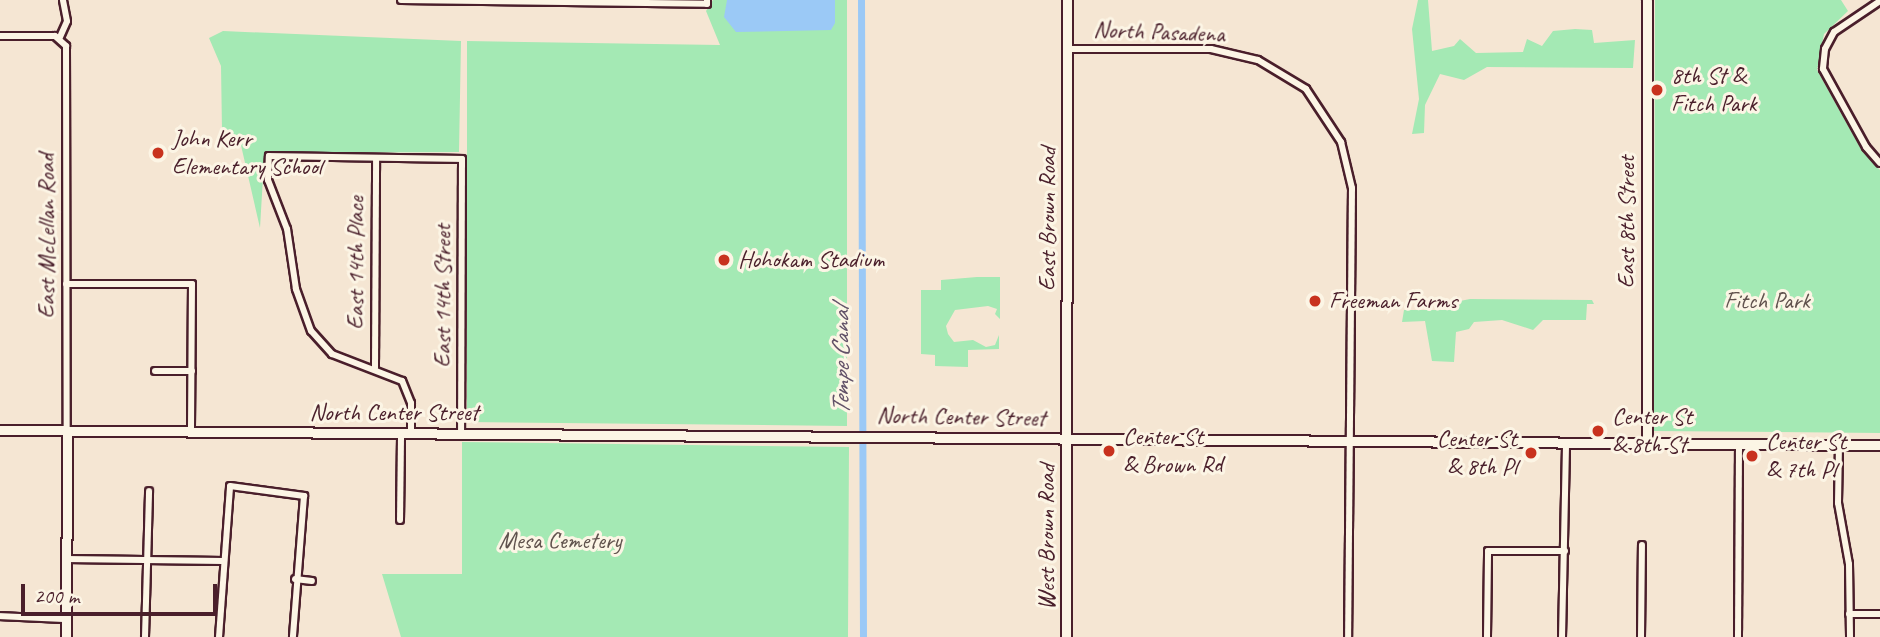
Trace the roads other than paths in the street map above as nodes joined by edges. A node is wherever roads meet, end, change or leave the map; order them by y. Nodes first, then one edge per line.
1 (63, 0) edge
2 (401, 0) edge
3 (1067, 0) edge
4 (1647, 0) edge
5 (540, 1) edge
6 (1880, 1) edge
7 (624, 2) edge
8 (707, 2) edge
9 (0, 36) edge
10 (62, 39) junction
11 (1069, 49) junction
12 (376, 158) junction
13 (1880, 163) edge
14 (66, 284) junction
15 (375, 368) junction
16 (155, 371) dead end
17 (192, 371) junction
18 (0, 430) edge
19 (67, 431) junction
20 (191, 431) junction
21 (406, 434) junction
22 (461, 434) junction
23 (1067, 438) junction
24 (1349, 441) junction
25 (1566, 443) junction
26 (1647, 443) junction
27 (1739, 444) junction
28 (1839, 445) junction
29 (1880, 445) edge
30 (149, 491) dead end
31 (400, 520) dead end
32 (1642, 545) dead end
33 (1565, 551) junction
34 (66, 559) junction
35 (144, 559) junction
36 (223, 561) junction
37 (295, 579) junction
38 (312, 581) dead end
39 (1849, 614) junction
40 (1880, 614) edge
41 (0, 616) edge
42 (66, 619) junction
43 (66, 637) edge
44 (145, 637) edge
45 (219, 637) edge
46 (293, 637) edge
47 (1066, 637) edge
48 (1348, 637) edge
49 (1487, 637) edge
50 (1562, 637) edge
51 (1642, 637) edge
52 (1738, 637) edge
53 (1850, 637) edge

1 - 10 street, East McLellan Road
2 - 5 street
3 - 11 street, East Brown Road
4 - 26 street, East 8th Street
5 - 7 street
6 - 13 street
7 - 8 street
9 - 10 street
10 - 14 street, East McLellan Road
11 - 23 street, East Brown Road
11 - 24 street, North Pasadena
12 - 15 street, East 14th Place
12 - 15 street
12 - 22 street, East 14th Street
14 - 17 street
14 - 19 street, East McLellan Road
15 - 21 street
16 - 17 street
17 - 20 street
18 - 19 street, North Center Street
19 - 20 street, North Center Street
19 - 34 street
20 - 21 street, North Center Street
21 - 22 street, North Center Street
21 - 31 street
22 - 23 street, North Center Street
23 - 24 street, North Center Street
23 - 47 street, West Brown Road
24 - 25 street, North Center Street
24 - 48 street, North Pasadena
25 - 26 street, North Center Street
25 - 33 street
26 - 27 street, North Center Street
27 - 28 street, North Center Street
27 - 52 street
28 - 29 street, North Center Street
28 - 39 street
30 - 35 street
32 - 51 street
33 - 49 street
33 - 50 street
34 - 35 street
34 - 42 street
35 - 36 street
35 - 44 street
36 - 37 street
36 - 45 street
37 - 38 street
37 - 46 street
39 - 40 street
39 - 53 street
41 - 42 street
42 - 43 street

